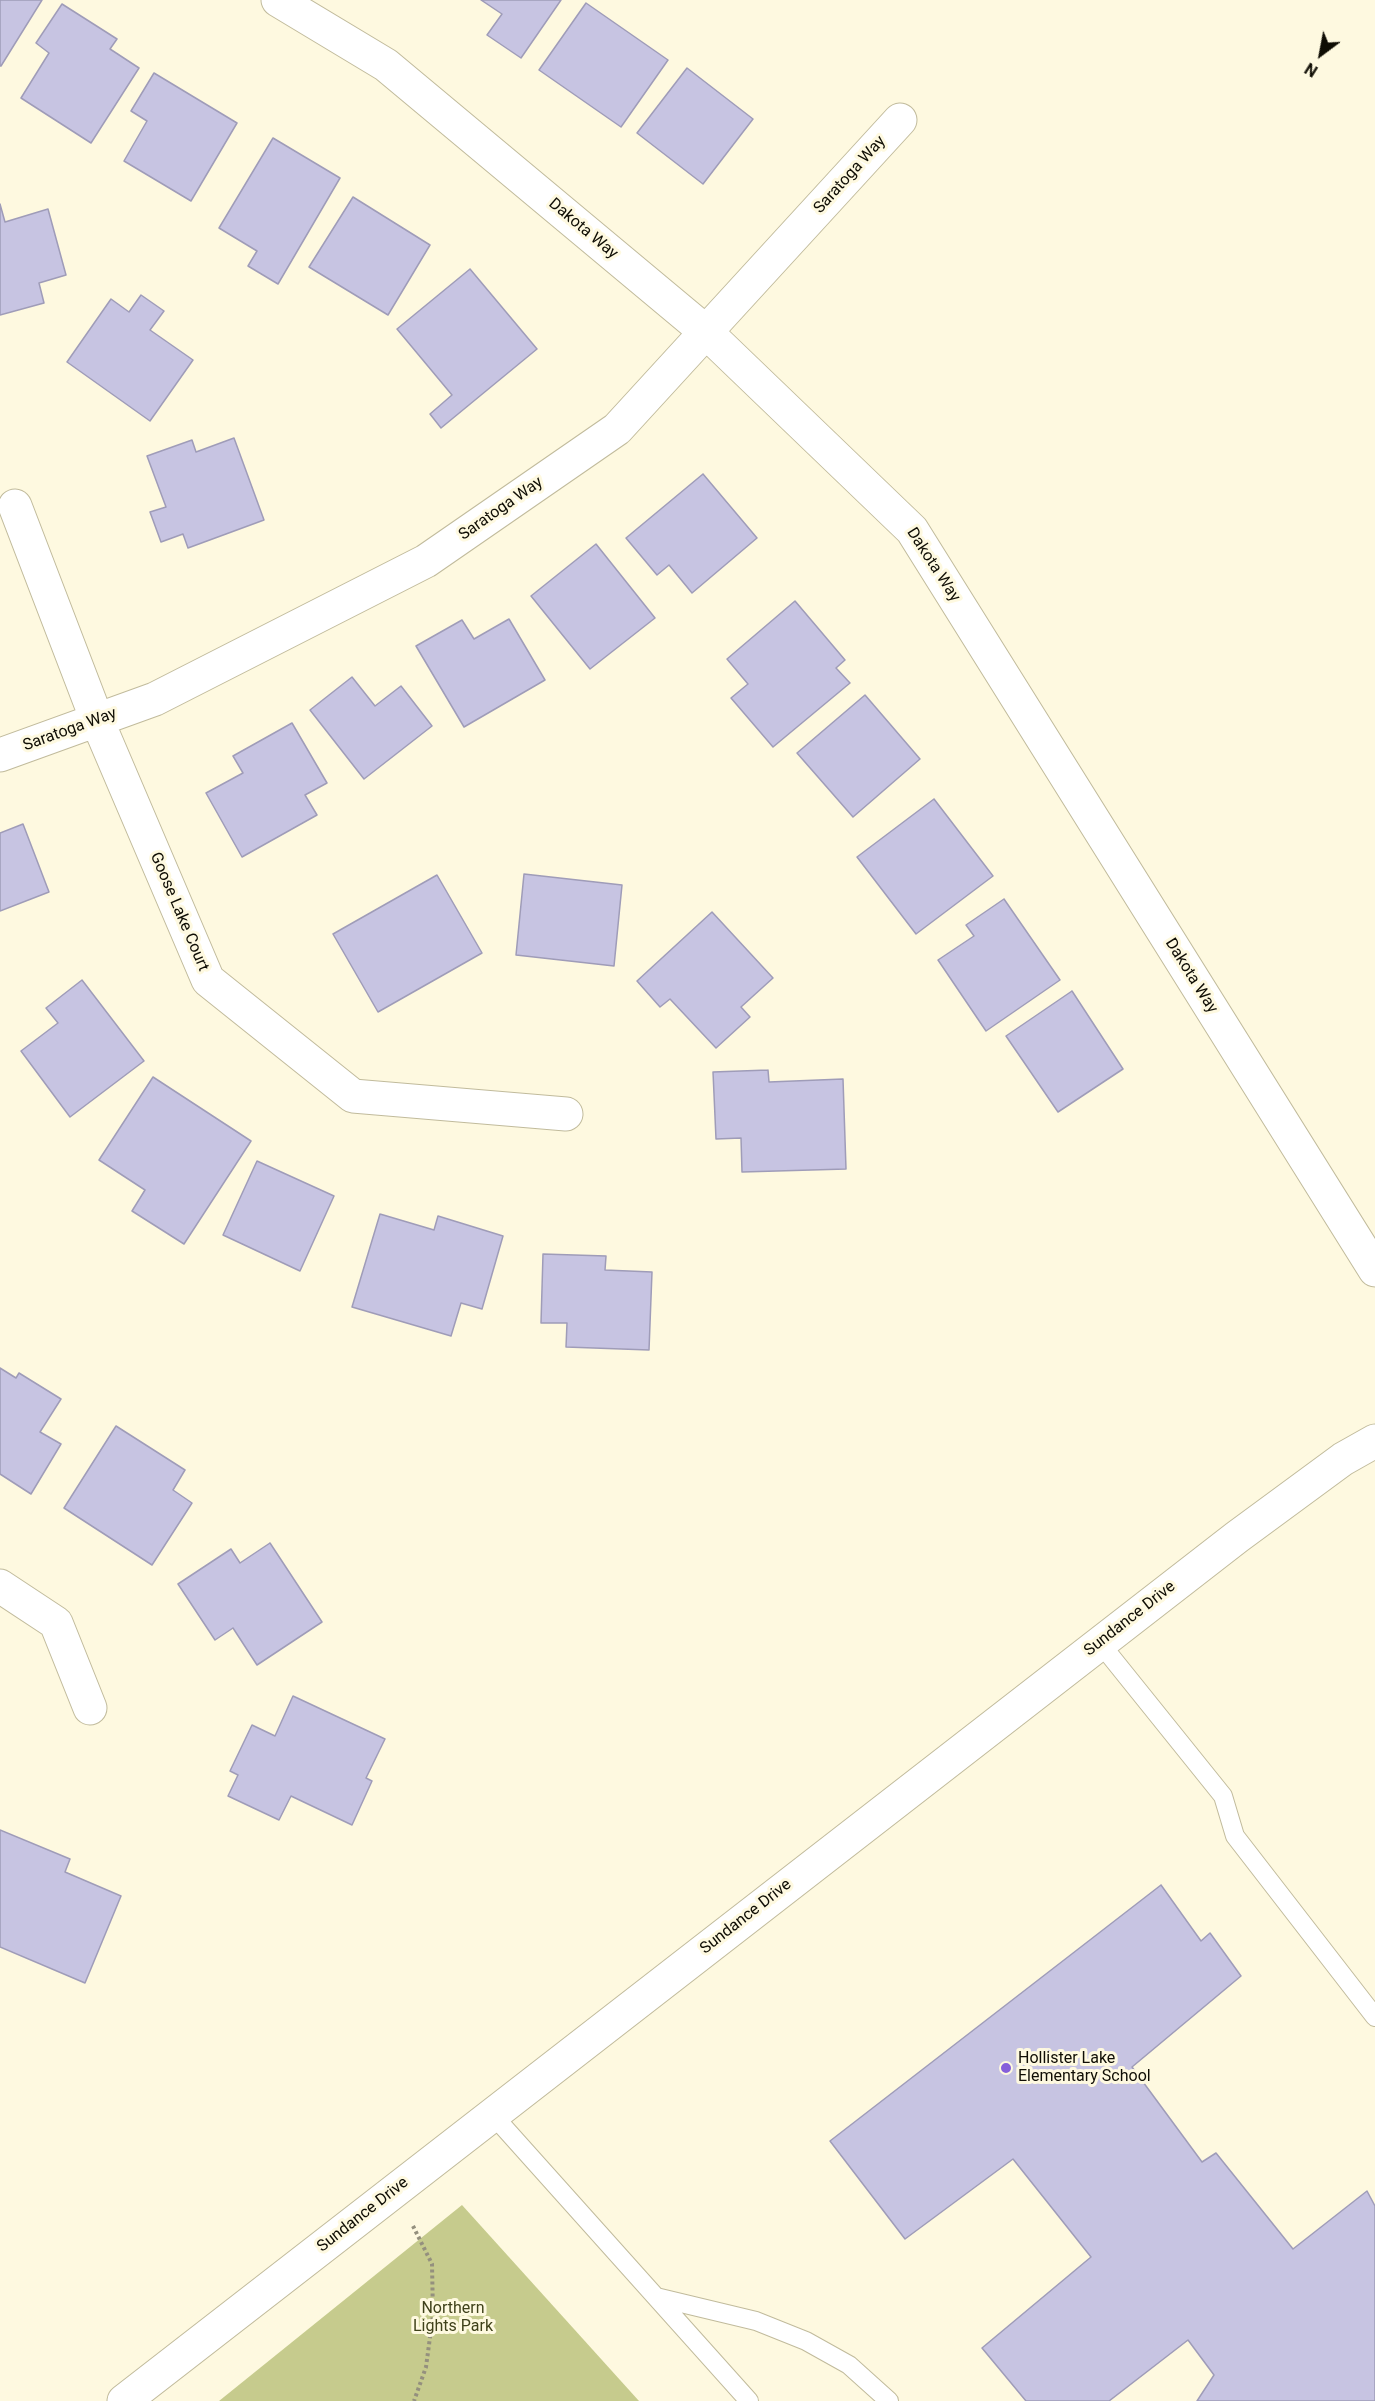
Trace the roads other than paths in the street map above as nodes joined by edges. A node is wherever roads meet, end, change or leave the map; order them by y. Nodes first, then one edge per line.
1 (278, 0) edge
2 (900, 120) dead end
3 (706, 332) junction
4 (15, 506) dead end
5 (97, 720) junction
6 (0, 755) edge
7 (566, 1114) dead end
8 (1375, 1270) edge
9 (1375, 1441) edge
10 (0, 1586) edge
11 (1100, 1643) junction
12 (90, 1708) dead end
13 (1375, 2017) edge
14 (492, 2114) junction
15 (656, 2297) junction
16 (124, 2401) edge
17 (749, 2401) edge
18 (889, 2401) edge

1 - 3 street, Dakota Way
2 - 3 street, Saratoga Way
3 - 5 street, Saratoga Way
3 - 8 street, Dakota Way
4 - 5 street, Goose Lake Court
5 - 6 street, Saratoga Way
5 - 7 street, Goose Lake Court
9 - 11 street, Sundance Drive
10 - 12 street
11 - 13 lane
11 - 14 street, Sundance Drive
14 - 15 lane
14 - 16 street, Sundance Drive
15 - 17 lane
15 - 18 lane

